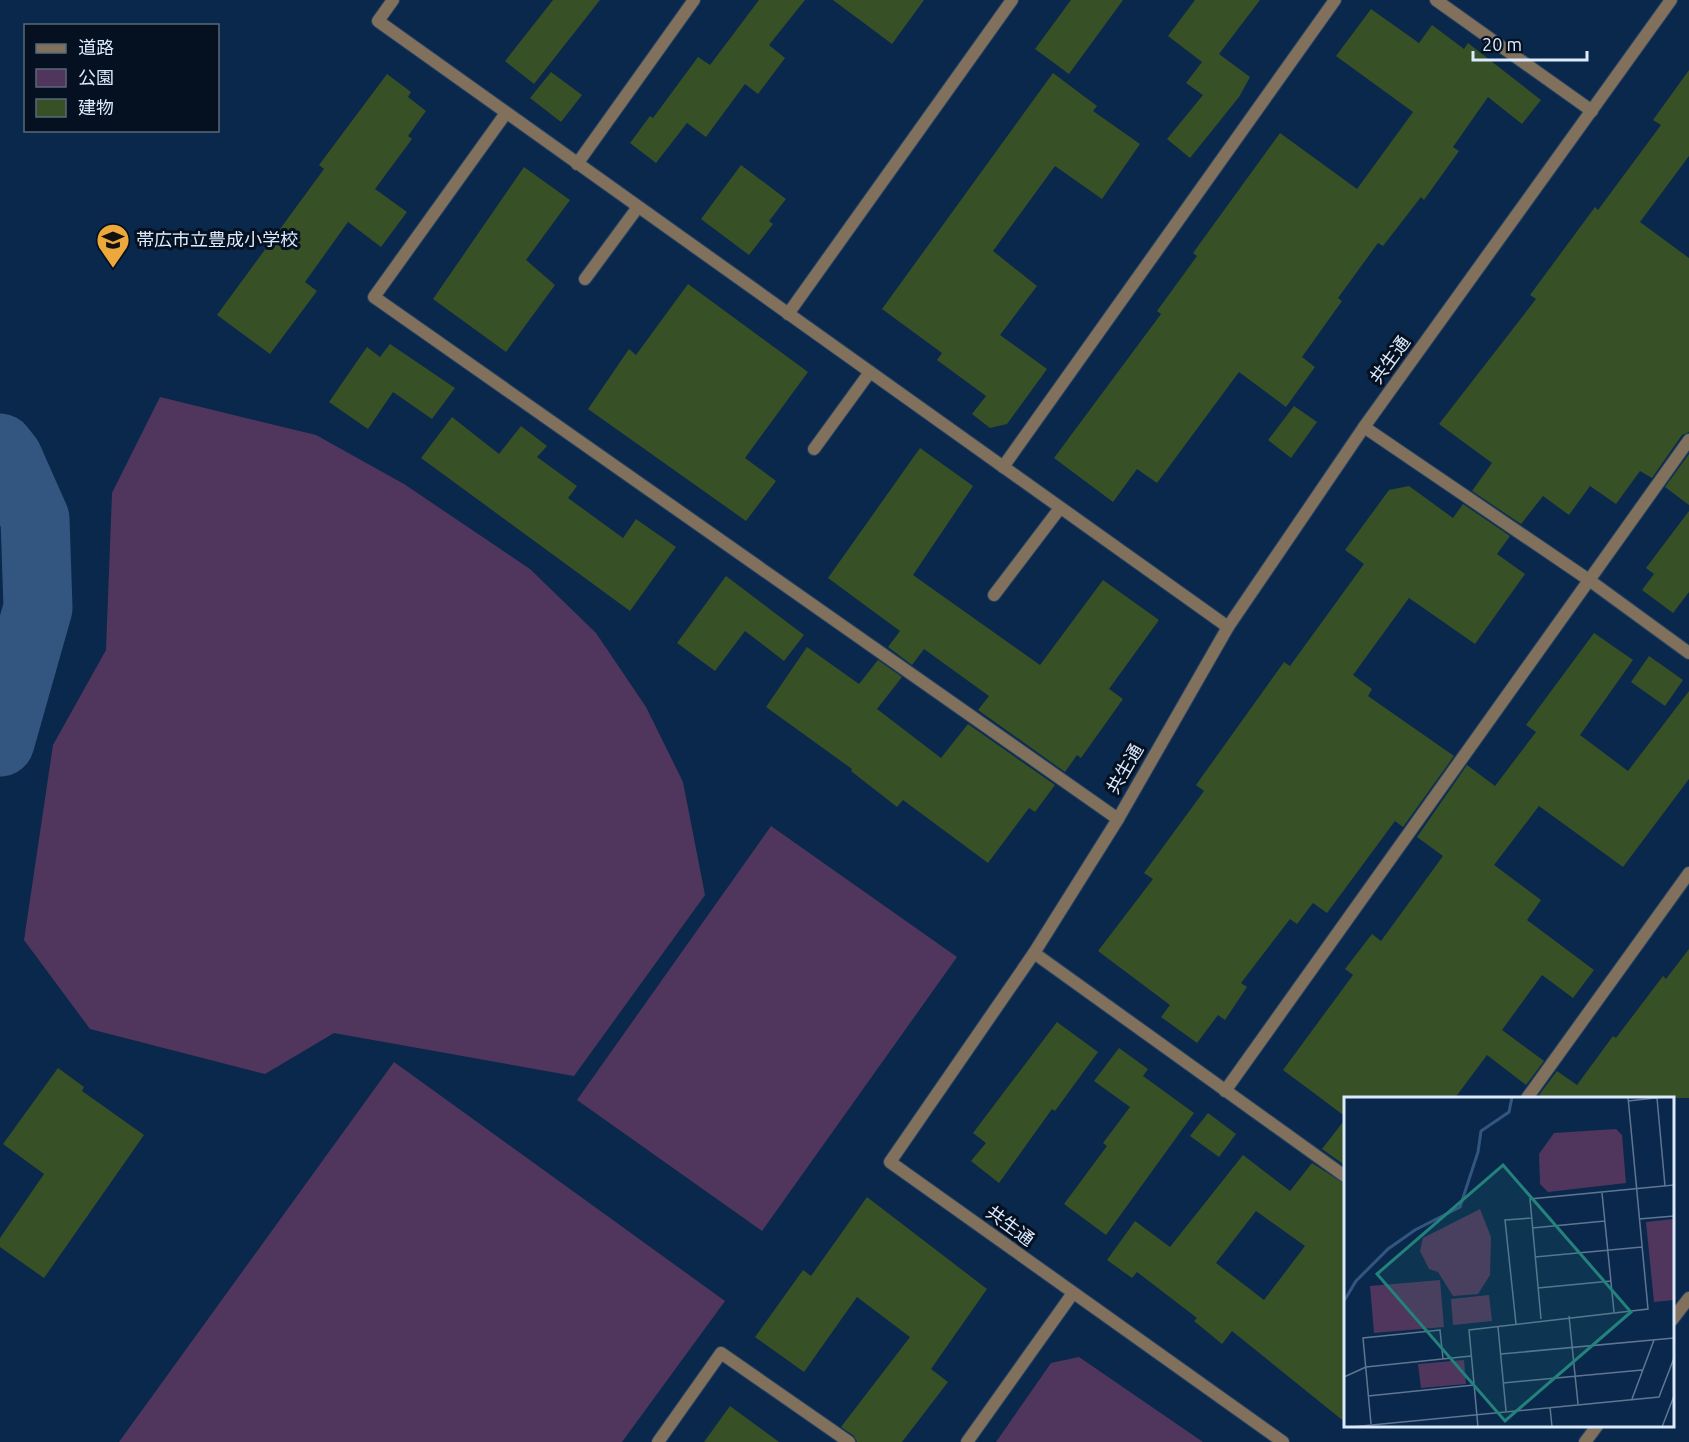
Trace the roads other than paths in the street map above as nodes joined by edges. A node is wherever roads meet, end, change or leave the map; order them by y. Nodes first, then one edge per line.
1 (393, 0) edge
2 (694, 0) edge
3 (1012, 0) edge
4 (1335, 0) edge
5 (1436, 0) edge
6 (1671, 0) edge
7 (1592, 111) junction
8 (506, 113) junction
9 (577, 164) junction
10 (638, 207) junction
11 (585, 279) dead end
12 (788, 314) junction
13 (870, 372) junction
14 (1364, 427) junction
15 (1689, 440) edge
16 (814, 449) dead end
17 (1003, 467) junction
18 (1060, 508) junction
19 (1589, 580) junction
20 (994, 595) dead end
21 (1228, 627) junction
22 (1689, 653) edge
23 (1118, 819) junction
24 (1689, 873) edge
25 (1034, 953) junction
26 (1225, 1091) junction
27 (1528, 1097) edge
28 (1344, 1176) edge
29 (1073, 1293) junction
30 (1689, 1298) edge
31 (1674, 1317) edge
32 (1596, 1427) edge
33 (1280, 1441) edge
34 (658, 1442) edge
35 (849, 1442) edge
36 (967, 1442) edge
37 (1585, 1442) edge

1 - 8 street
2 - 9 street
3 - 12 street
4 - 17 street
5 - 7 street
6 - 7 street, 共生通
7 - 14 street, 共生通
8 - 9 street
8 - 23 street
9 - 10 street
10 - 11 street
10 - 12 street
12 - 13 street
13 - 16 street
13 - 17 street
14 - 19 street
14 - 21 street, 共生通
15 - 19 street
17 - 18 street
18 - 20 street
18 - 21 street
19 - 22 street
19 - 26 street
21 - 23 street, 共生通
23 - 25 street, 共生通
24 - 27 street
25 - 26 street
25 - 29 street, 共生通
26 - 28 street
29 - 33 street, 共生通
29 - 36 street
30 - 31 street
32 - 37 street
34 - 35 street

